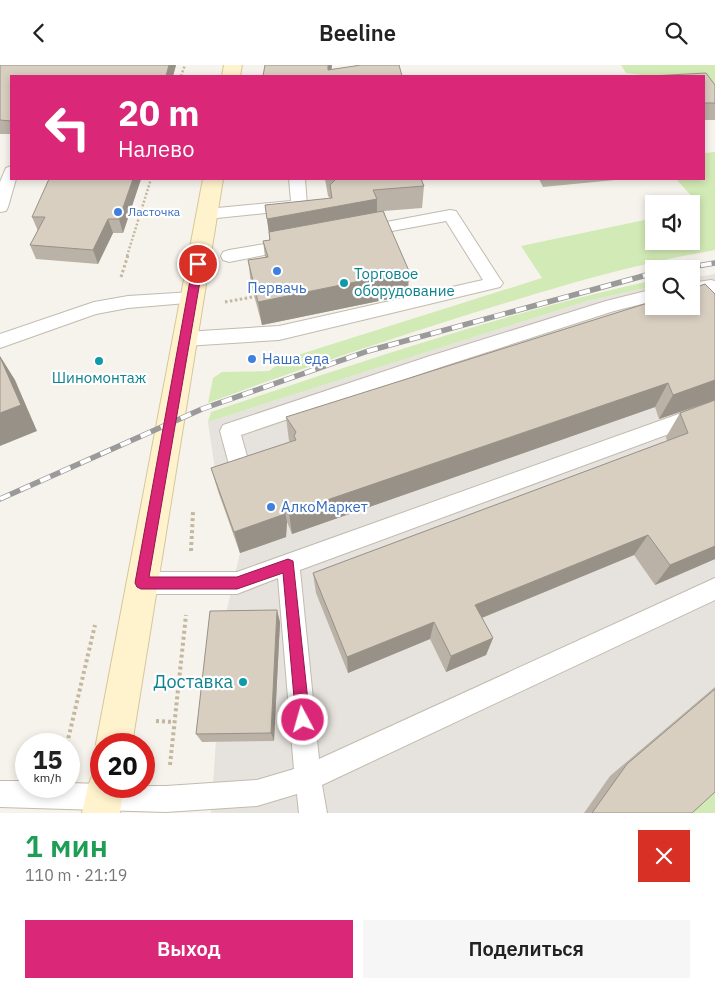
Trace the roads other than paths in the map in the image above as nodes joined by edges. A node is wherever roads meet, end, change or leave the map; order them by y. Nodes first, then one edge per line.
1 (10, 174) edge
2 (213, 180) edge
3 (297, 180) edge
4 (317, 203) edge
5 (299, 205) junction
6 (0, 207) edge
7 (207, 214) junction
8 (348, 234) edge
9 (301, 243) edge
10 (230, 256) road end
11 (700, 288) edge
12 (715, 292) edge
13 (645, 297) edge
14 (192, 298) junction
15 (2, 334) edge
16 (185, 339) junction
17 (715, 409) edge
18 (269, 463) edge
19 (288, 565) junction
20 (141, 583) junction
21 (715, 589) edge
22 (116, 733) edge
23 (308, 778) junction
24 (0, 794) edge
25 (104, 799) edge
26 (313, 813) edge

1 - 6 lane
2 - 7 street
3 - 5 lane
4 - 5 lane
5 - 7 lane
7 - 14 street
8 - 16 lane
9 - 10 lane
11 - 12 lane
13 - 18 lane
14 - 15 lane
14 - 16 street
16 - 20 street
17 - 19 lane
19 - 20 lane
19 - 23 lane
20 - 22 street
21 - 23 lane
23 - 25 lane
23 - 26 lane
24 - 25 lane

